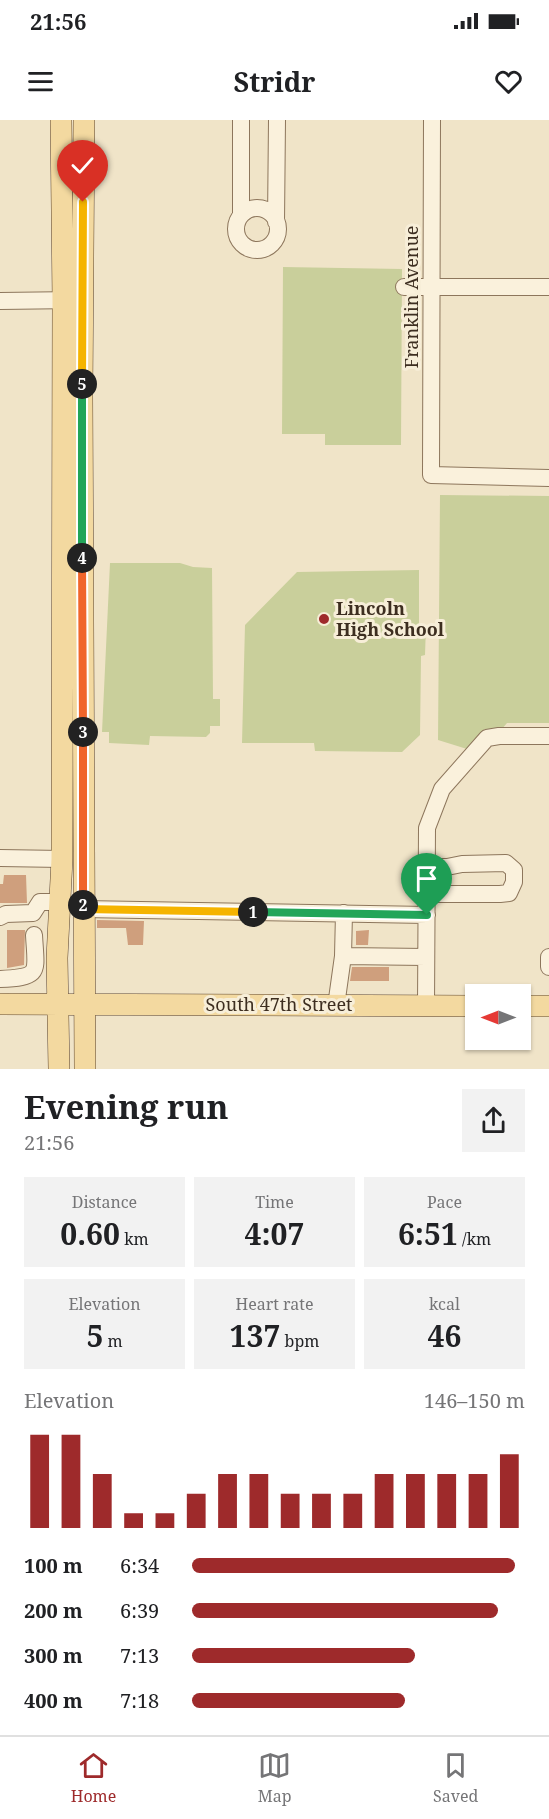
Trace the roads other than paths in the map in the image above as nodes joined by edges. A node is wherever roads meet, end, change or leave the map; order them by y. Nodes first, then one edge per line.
1 (61, 120) edge
2 (84, 120) edge
3 (241, 120) edge
4 (277, 120) edge
5 (432, 120) edge
6 (241, 215) junction
7 (276, 222) junction
8 (404, 287) dead end
9 (431, 287) junction
10 (549, 287) edge
11 (73, 300) junction
12 (0, 301) edge
13 (549, 477) edge
14 (549, 736) edge
15 (0, 858) edge
16 (62, 859) junction
17 (427, 867) junction
18 (427, 894) junction
19 (61, 902) junction
20 (83, 909) junction
21 (344, 913) junction
22 (427, 915) junction
23 (0, 916) edge
24 (34, 935) dead end
25 (343, 956) junction
26 (35, 957) junction
27 (426, 957) junction
28 (549, 957) edge
29 (57, 958) junction
30 (549, 967) edge
31 (0, 979) edge
32 (0, 1004) edge
33 (58, 1004) junction
34 (83, 1005) junction
35 (336, 1006) junction
36 (426, 1006) junction
37 (465, 1006) edge
38 (531, 1006) edge
39 (549, 1006) edge
40 (59, 1069) edge
41 (85, 1069) edge

1 - 11 main road
2 - 11 main road
3 - 6 street
4 - 7 street
5 - 9 street, Franklin Avenue
6 - 7 street
6 - 7 street
8 - 9 street
9 - 10 street
9 - 13 street, Franklin Avenue
11 - 12 street
11 - 16 main road
11 - 20 main road
14 - 17 street
15 - 16 street
16 - 19 main road
17 - 18 street
17 - 18 street
18 - 22 street
19 - 23 street
19 - 29 main road
20 - 21 street
20 - 34 main road
21 - 22 street
21 - 25 street
22 - 27 street
24 - 26 street
25 - 27 street
25 - 35 street
26 - 29 street
26 - 31 street
27 - 36 street
28 - 30 street
29 - 33 main road
32 - 33 main road, South 47th Street
33 - 34 main road, South 47th Street
33 - 40 main road
34 - 35 main road, South 47th Street
34 - 41 main road
35 - 36 main road, South 47th Street
36 - 37 main road, South 47th Street
38 - 39 main road

